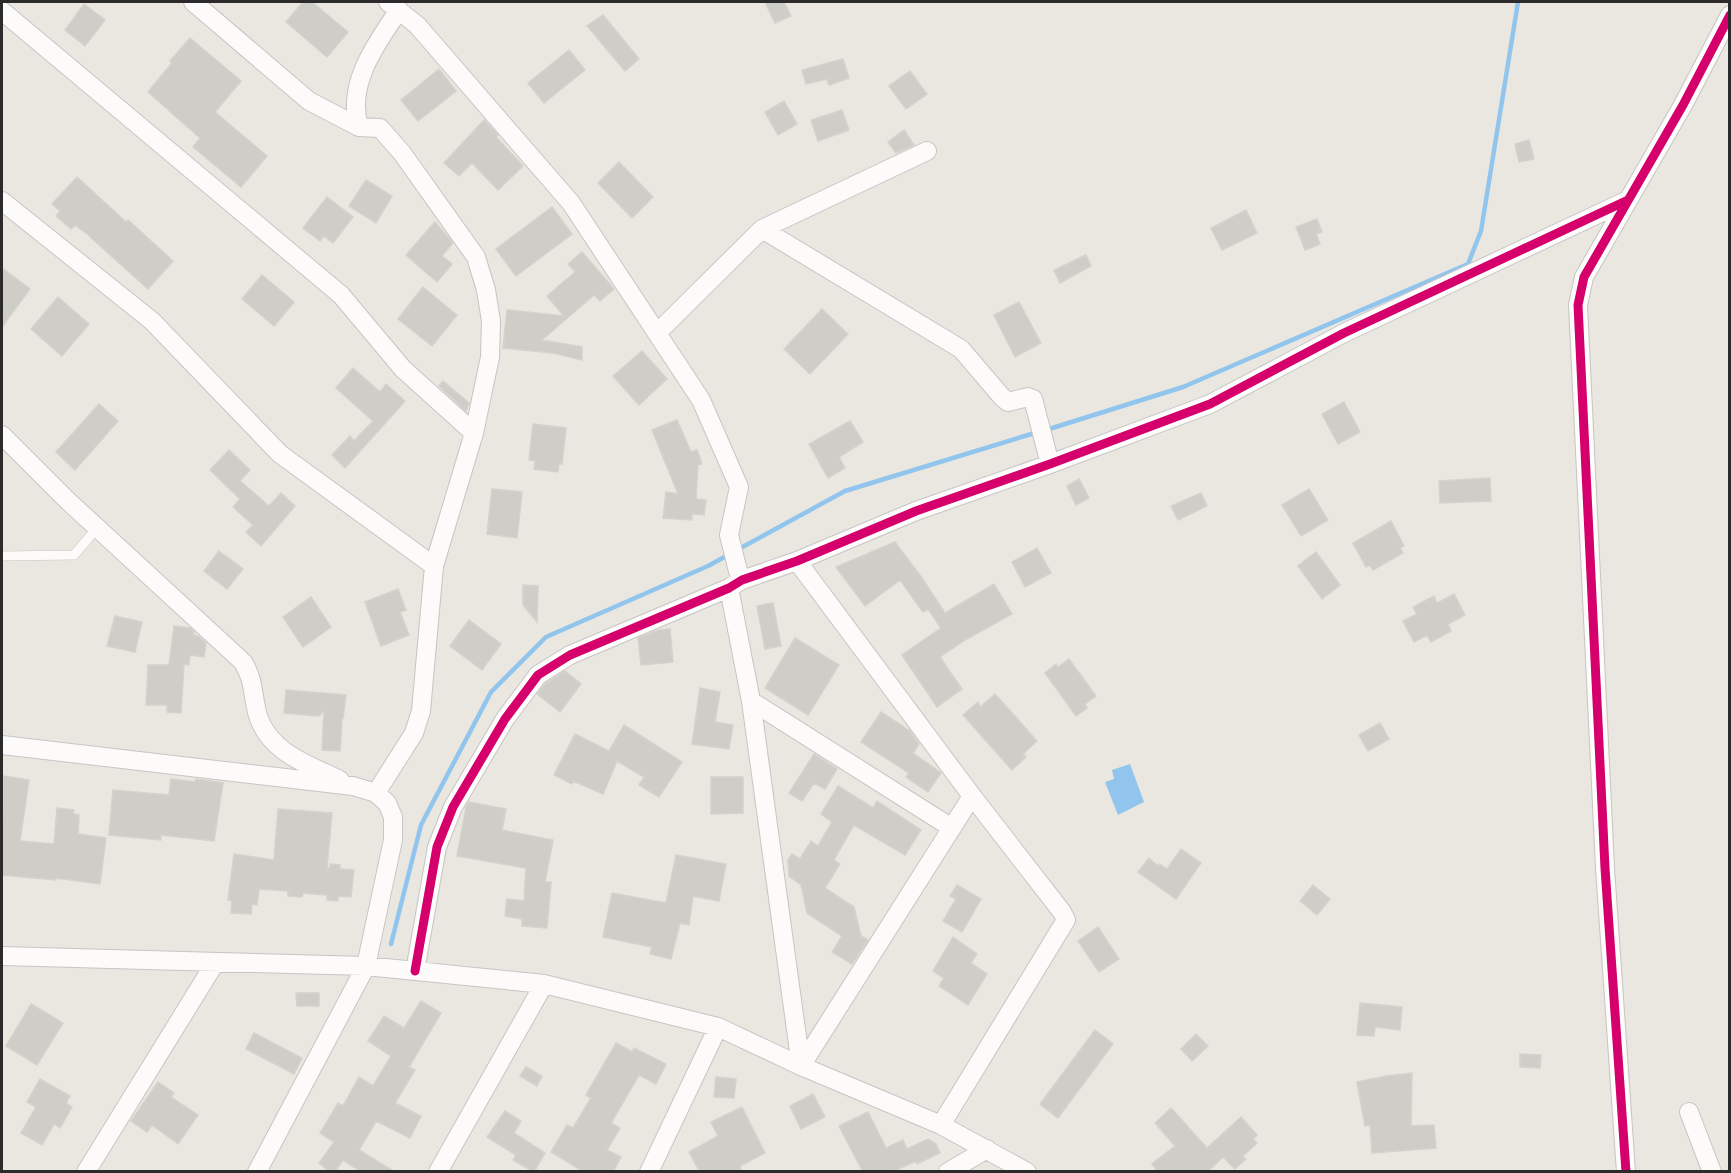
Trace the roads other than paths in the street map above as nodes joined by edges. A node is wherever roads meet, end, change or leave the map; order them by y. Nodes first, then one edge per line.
1 (193, 2) edge
2 (393, 6) edge
3 (2, 11) edge
4 (1730, 15) edge
5 (359, 127) junction
6 (927, 151) dead end
7 (1628, 200) junction
8 (2, 201) edge
9 (762, 229) junction
10 (657, 333) junction
11 (474, 433) junction
12 (2, 435) edge
13 (1048, 456) junction
14 (97, 528) junction
15 (2, 556) edge
16 (797, 561) junction
17 (434, 566) junction
18 (736, 580) junction
19 (751, 701) junction
20 (2, 745) edge
21 (352, 786) junction
22 (376, 793) junction
23 (972, 796) junction
24 (952, 828) junction
25 (2, 956) edge
26 (215, 963) junction
27 (366, 966) junction
28 (415, 971) junction
29 (544, 984) junction
30 (718, 1027) junction
31 (801, 1066) junction
32 (1689, 1112) dead end
33 (941, 1125) junction
34 (987, 1149) junction
35 (86, 1172) edge
36 (257, 1172) edge
37 (438, 1172) edge
38 (649, 1172) edge
39 (948, 1172) edge
40 (1027, 1172) edge
41 (1626, 1172) edge
42 (1712, 1172) edge

1 - 5 street
2 - 5 street
2 - 10 street
3 - 11 street
4 - 7 street
5 - 11 street
6 - 9 street
7 - 13 street
7 - 41 street
8 - 17 street
9 - 10 street
9 - 13 street
10 - 18 street
11 - 17 street
12 - 14 street
13 - 16 street
14 - 15 lane
14 - 21 street
16 - 18 street
16 - 23 street
17 - 22 street
18 - 19 street
18 - 28 street
19 - 24 street
19 - 31 street
20 - 21 street
21 - 22 street
22 - 27 street
23 - 24 street
23 - 33 street
24 - 31 street
25 - 26 street
26 - 27 street
26 - 35 street
27 - 28 street
27 - 36 street
28 - 29 street
29 - 30 street
29 - 37 street
30 - 31 street
30 - 38 street
31 - 33 street
32 - 42 street
33 - 34 street
34 - 39 street
34 - 40 street

